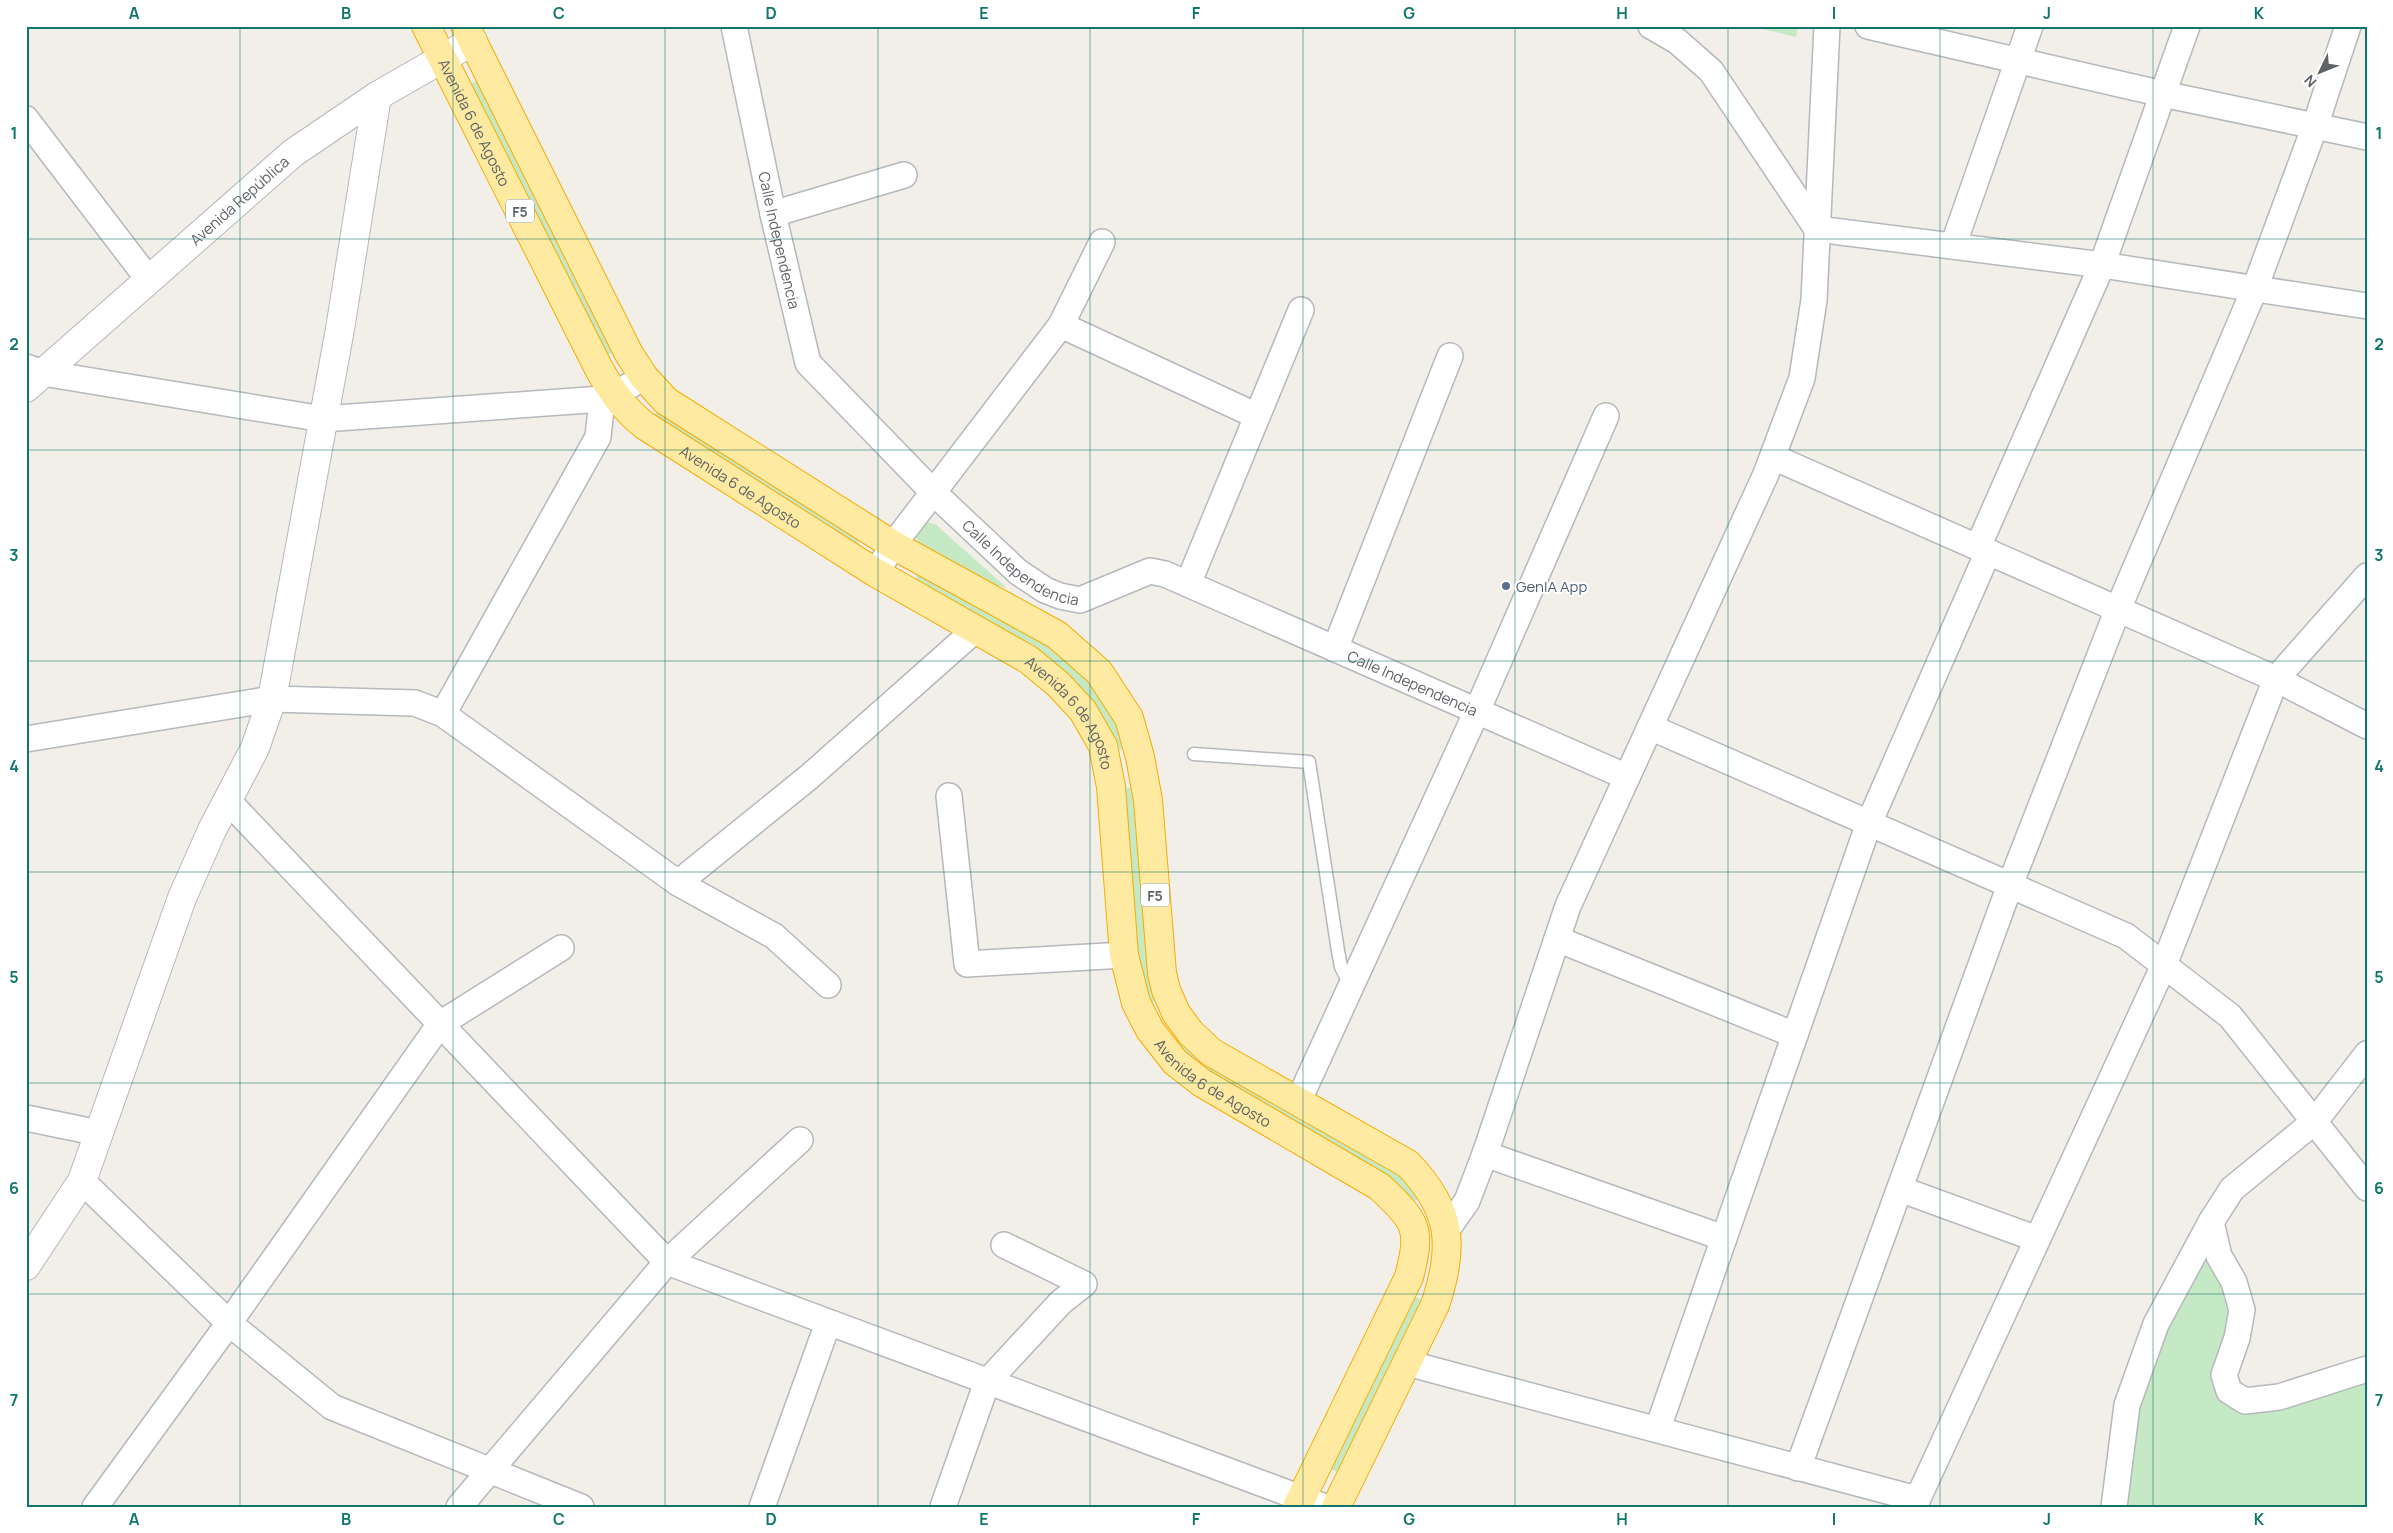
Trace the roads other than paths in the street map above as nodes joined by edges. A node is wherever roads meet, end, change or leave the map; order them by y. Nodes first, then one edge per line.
1 (426, 26) edge
2 (734, 26) edge
3 (1651, 26) edge
4 (1827, 26) edge
5 (1868, 26) edge
6 (2030, 26) edge
7 (2187, 26) edge
8 (2348, 26) edge
9 (469, 34) edge
10 (442, 57) junction
11 (2018, 61) junction
12 (2163, 94) junction
13 (377, 96) junction
14 (26, 120) edge
15 (2315, 126) junction
16 (2367, 136) edge
17 (904, 175) dead end
18 (773, 214) junction
19 (1817, 229) junction
20 (1102, 242) dead end
21 (1953, 246) junction
22 (2102, 265) junction
23 (148, 280) junction
24 (2255, 288) junction
25 (2367, 306) edge
26 (1301, 310) dead end
27 (1061, 325) junction
28 (1450, 356) dead end
29 (32, 376) edge
30 (644, 377) junction
31 (608, 397) junction
32 (1257, 416) junction
33 (1606, 416) dead end
34 (323, 419) junction
35 (1772, 457) junction
36 (933, 492) junction
37 (893, 545) junction
38 (1983, 549) junction
39 (876, 573) junction
40 (2367, 576) edge
41 (1188, 584) junction
42 (2118, 609) junction
43 (975, 630) junction
44 (1335, 649) junction
45 (2276, 678) junction
46 (272, 699) junction
47 (1478, 711) junction
48 (442, 714) junction
49 (2367, 726) edge
50 (1650, 727) junction
51 (26, 739) edge
52 (1194, 754) dead end
53 (1142, 766) junction
54 (1107, 770) junction
55 (1627, 777) junction
56 (949, 796) dead end
57 (228, 801) junction
58 (1869, 823) junction
59 (678, 883) junction
60 (2010, 885) junction
61 (1557, 939) junction
62 (561, 948) dead end
63 (1124, 955) junction
64 (2164, 965) junction
65 (828, 984) dead end
66 (1351, 987) junction
67 (1176, 1013) junction
68 (440, 1024) junction
69 (1150, 1030) junction
70 (1795, 1035) junction
71 (2367, 1054) edge
72 (1298, 1102) junction
73 (26, 1118) edge
74 (2315, 1121) junction
75 (99, 1133) junction
76 (800, 1140) dead end
77 (1485, 1154) junction
78 (82, 1181) junction
79 (2367, 1188) edge
80 (1900, 1189) junction
81 (1408, 1217) junction
82 (2211, 1222) junction
83 (1446, 1231) junction
84 (1724, 1238) junction
85 (2037, 1239) junction
86 (1004, 1245) dead end
87 (667, 1262) junction
88 (26, 1266) edge
89 (1407, 1281) junction
90 (1438, 1295) junction
91 (828, 1323) junction
92 (229, 1324) junction
93 (1407, 1363) junction
94 (2367, 1369) edge
95 (987, 1382) junction
96 (1658, 1428) junction
97 (1798, 1468) junction
98 (490, 1470) junction
99 (1915, 1503) edge
100 (1308, 1504) edge
101 (95, 1507) edge
102 (458, 1507) edge
103 (581, 1507) edge
104 (762, 1507) edge
105 (943, 1507) edge
106 (1336, 1507) edge
107 (2114, 1507) edge

1 - 10 highway, Avenida 6 de Agosto / F5
2 - 18 street, Calle Independencia
3 - 19 street
4 - 19 street
5 - 11 street
6 - 11 street
7 - 12 street
8 - 15 street
9 - 10 street, Avenida República
9 - 30 highway, Avenida 6 de Agosto / F5
10 - 13 street, Avenida República
10 - 31 highway, Avenida 6 de Agosto / F5
11 - 12 street
11 - 21 street
12 - 15 street
12 - 22 street
13 - 23 street, Avenida República
13 - 34 street
14 - 23 street
15 - 16 street
15 - 24 street
17 - 18 street
18 - 36 street, Calle Independencia
19 - 21 street
19 - 35 street
20 - 27 street
21 - 22 street
22 - 24 street
22 - 38 street
23 - 29 street, Avenida República
24 - 25 street
24 - 42 street
26 - 32 street
27 - 32 street
27 - 36 street
28 - 44 street
29 - 34 street
30 - 31 street
30 - 37 highway, Avenida 6 de Agosto / F5
31 - 34 street
31 - 39 highway, Avenida 6 de Agosto / F5
31 - 48 street
32 - 41 street
33 - 47 street
34 - 46 street
35 - 38 street
35 - 50 street
36 - 37 street
36 - 41 street, Calle Independencia
37 - 39 street
37 - 53 highway, Avenida 6 de Agosto / F5
38 - 42 street
38 - 58 street
39 - 43 highway, Avenida 6 de Agosto / F5
40 - 45 street
41 - 44 street, Calle Independencia
42 - 45 street
42 - 60 street
43 - 54 highway, Avenida 6 de Agosto / F5
43 - 59 street
44 - 47 street, Calle Independencia
45 - 49 street
45 - 64 street
46 - 48 street
46 - 51 street
46 - 57 street
47 - 55 street, Calle Independencia
47 - 66 street
48 - 59 street
50 - 55 street
50 - 58 street
52 - 66 lane
53 - 54 highway
53 - 67 highway, Avenida 6 de Agosto / F5
54 - 63 highway, Avenida 6 de Agosto / F5
55 - 61 street
56 - 63 street
57 - 68 street
57 - 75 street
58 - 60 street
58 - 70 street
59 - 65 street
60 - 64 street
60 - 80 street
61 - 70 street
61 - 77 street
62 - 68 street
63 - 69 highway, Avenida 6 de Agosto / F5
64 - 74 street
64 - 85 street
66 - 72 street
67 - 69 highway
67 - 72 highway, Avenida 6 de Agosto / F5
68 - 87 street
68 - 92 street
69 - 81 highway, Avenida 6 de Agosto / F5
70 - 84 street
71 - 74 street
72 - 83 highway, Avenida 6 de Agosto / F5
73 - 75 street
74 - 79 street
74 - 82 street
75 - 78 street
76 - 87 street
77 - 83 street
77 - 84 street
78 - 88 street
78 - 92 street
80 - 85 street
80 - 97 street
81 - 83 highway
81 - 89 highway, Avenida 6 de Agosto / F5
82 - 94 street
82 - 107 street
83 - 90 highway, Avenida 6 de Agosto / F5
84 - 96 street
85 - 99 street
86 - 95 street
87 - 91 street
87 - 98 street
89 - 90 highway
89 - 100 highway, Avenida 6 de Agosto / F5
90 - 93 highway, Avenida 6 de Agosto / F5
91 - 95 street
91 - 104 street
92 - 98 street
92 - 101 street
93 - 96 street
93 - 106 highway, Avenida 6 de Agosto / F5
95 - 100 street
95 - 105 street
96 - 97 street
97 - 99 street
98 - 102 street
98 - 103 street

